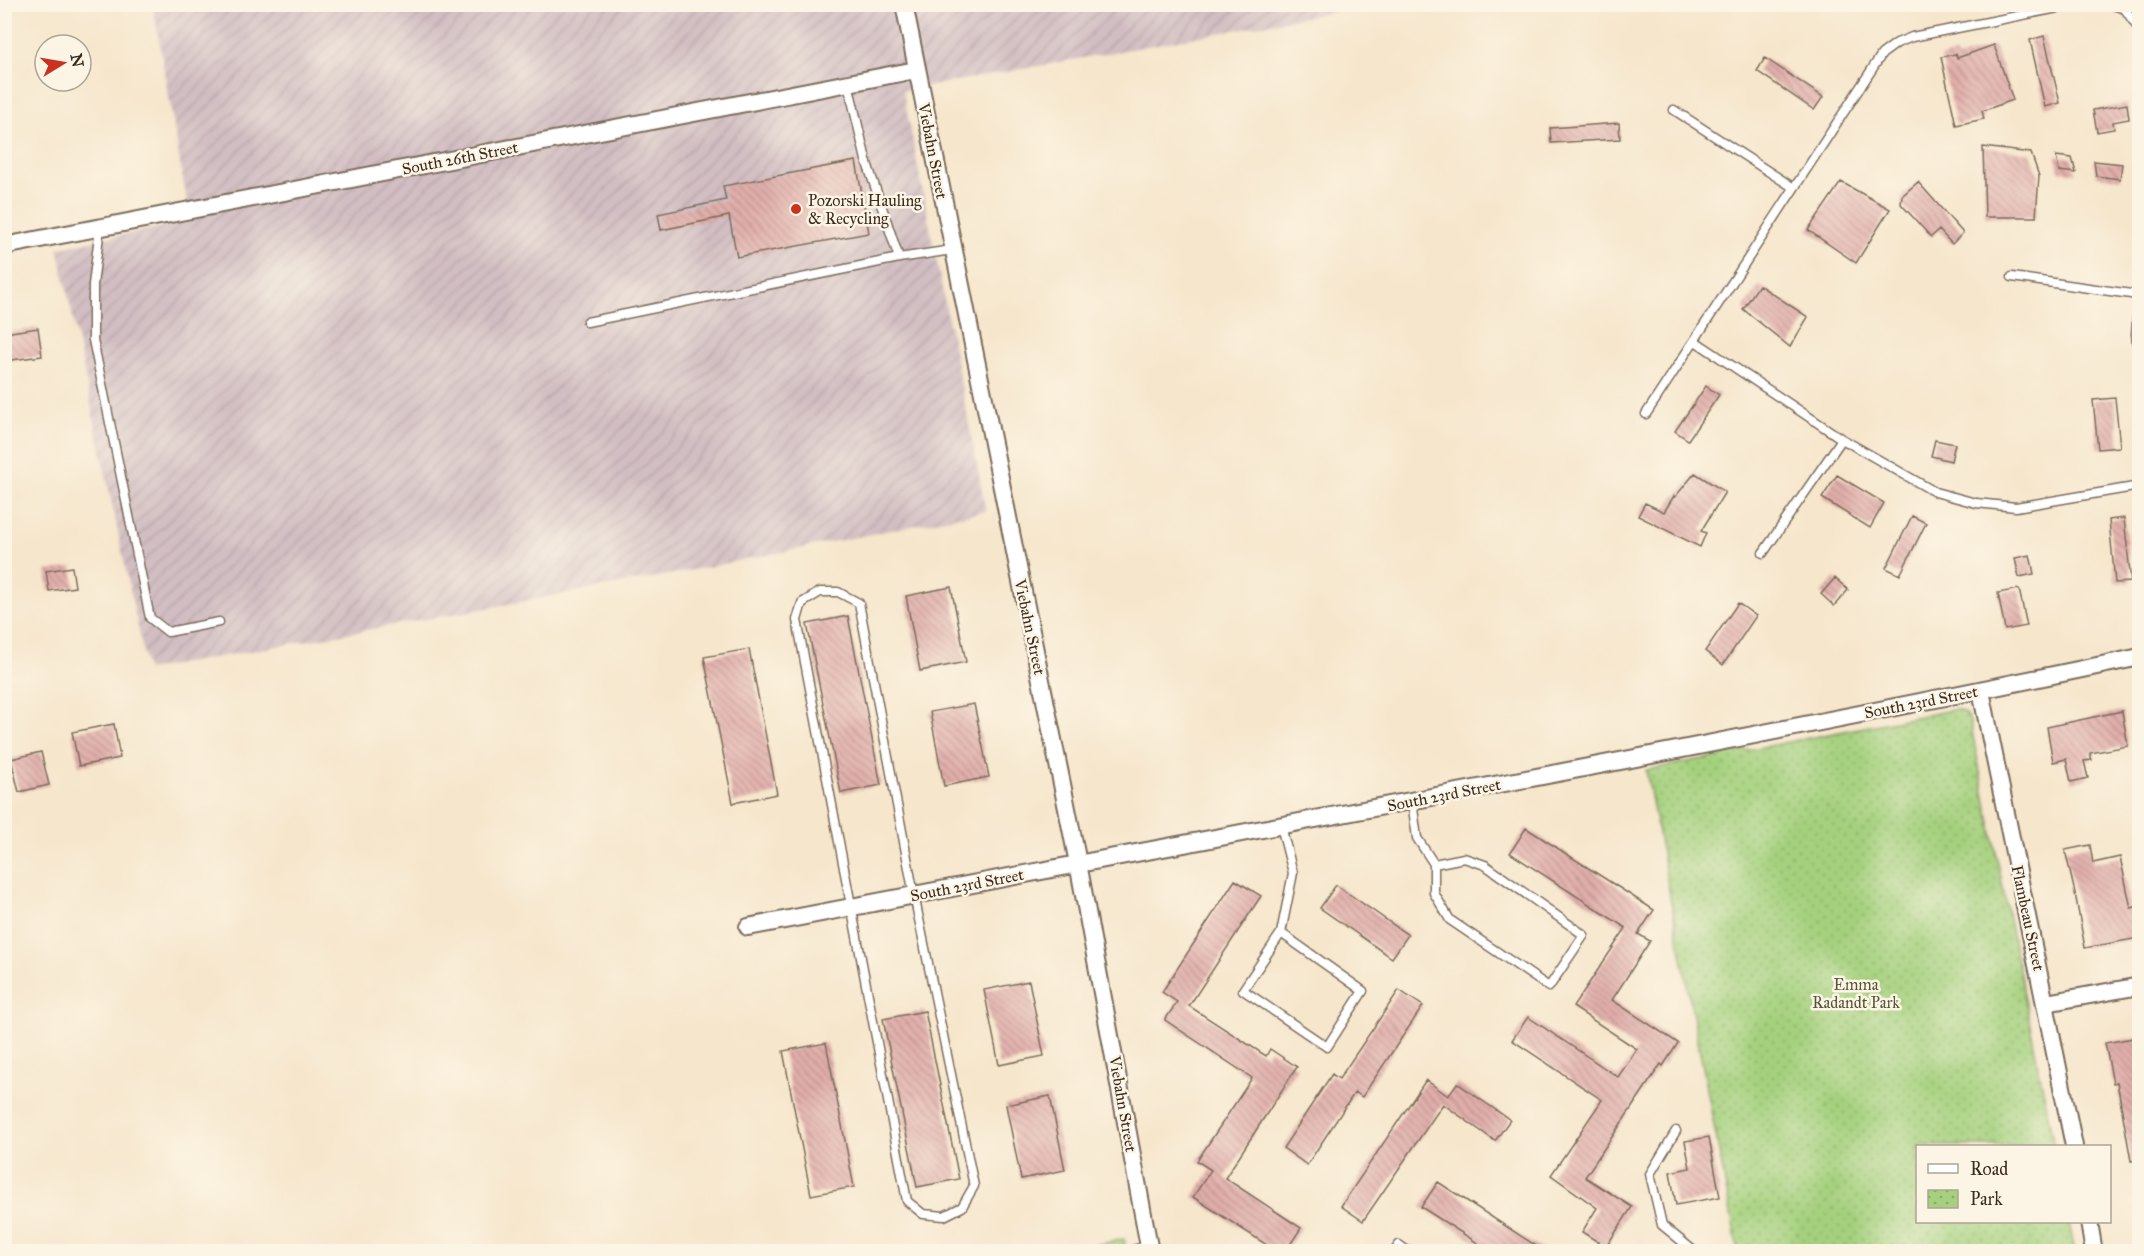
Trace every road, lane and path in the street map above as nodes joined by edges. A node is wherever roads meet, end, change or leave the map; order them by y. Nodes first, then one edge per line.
1 (904, 4) edge
2 (2078, 4) edge
3 (2110, 4) edge
4 (2139, 31) edge
5 (916, 70) junction
6 (848, 83) junction
7 (1674, 110) dead end
8 (1794, 188) junction
9 (100, 227) junction
10 (4, 246) edge
11 (952, 250) junction
12 (898, 258) junction
13 (2012, 277) dead end
14 (2139, 282) edge
15 (2138, 295) junction
16 (587, 322) dead end
17 (1695, 341) junction
18 (2139, 372) edge
19 (1646, 414) dead end
20 (1842, 439) junction
21 (2139, 486) edge
22 (1763, 553) dead end
23 (219, 622) dead end
24 (2139, 657) edge
25 (1981, 691) junction
26 (1412, 801) junction
27 (1281, 826) junction
28 (1078, 863) junction
29 (1434, 864) junction
30 (914, 895) junction
31 (853, 907) junction
32 (748, 927) dead end
33 (1281, 933) junction
34 (2139, 986) edge
35 (2046, 1003) junction
36 (1676, 1131) dead end
37 (2074, 1145) edge
38 (2089, 1223) edge
39 (1150, 1249) edge
40 (1123, 1251) edge
41 (1394, 1251) edge
42 (1409, 1251) edge
43 (1695, 1251) edge
44 (2094, 1251) edge

1 - 5 street, Viebahn Street
2 - 8 lane
3 - 4 lane
5 - 6 street, South 26th Street
5 - 11 street, Viebahn Street
6 - 9 street, South 26th Street
6 - 12 lane
7 - 8 lane
8 - 17 lane
9 - 10 street, South 26th Street
9 - 23 lane
11 - 12 lane
11 - 28 street, Viebahn Street
12 - 16 lane
13 - 15 lane
14 - 15 lane
15 - 18 lane
17 - 19 lane
17 - 20 lane
20 - 21 lane
20 - 22 lane
24 - 25 street, South 23rd Street
25 - 26 street, South 23rd Street
25 - 35 street, Flambeau Street
26 - 27 street, South 23rd Street
26 - 29 lane
27 - 28 street, South 23rd Street
27 - 33 lane
28 - 30 street, South 23rd Street
28 - 39 street, Viebahn Street
29 - 29 lane
30 - 31 street, South 23rd Street
30 - 31 lane
30 - 31 lane
31 - 32 street, South 23rd Street
33 - 33 lane
34 - 35 street
35 - 37 street, Flambeau Street
36 - 43 lane
38 - 44 street
39 - 40 lane
41 - 42 lane

